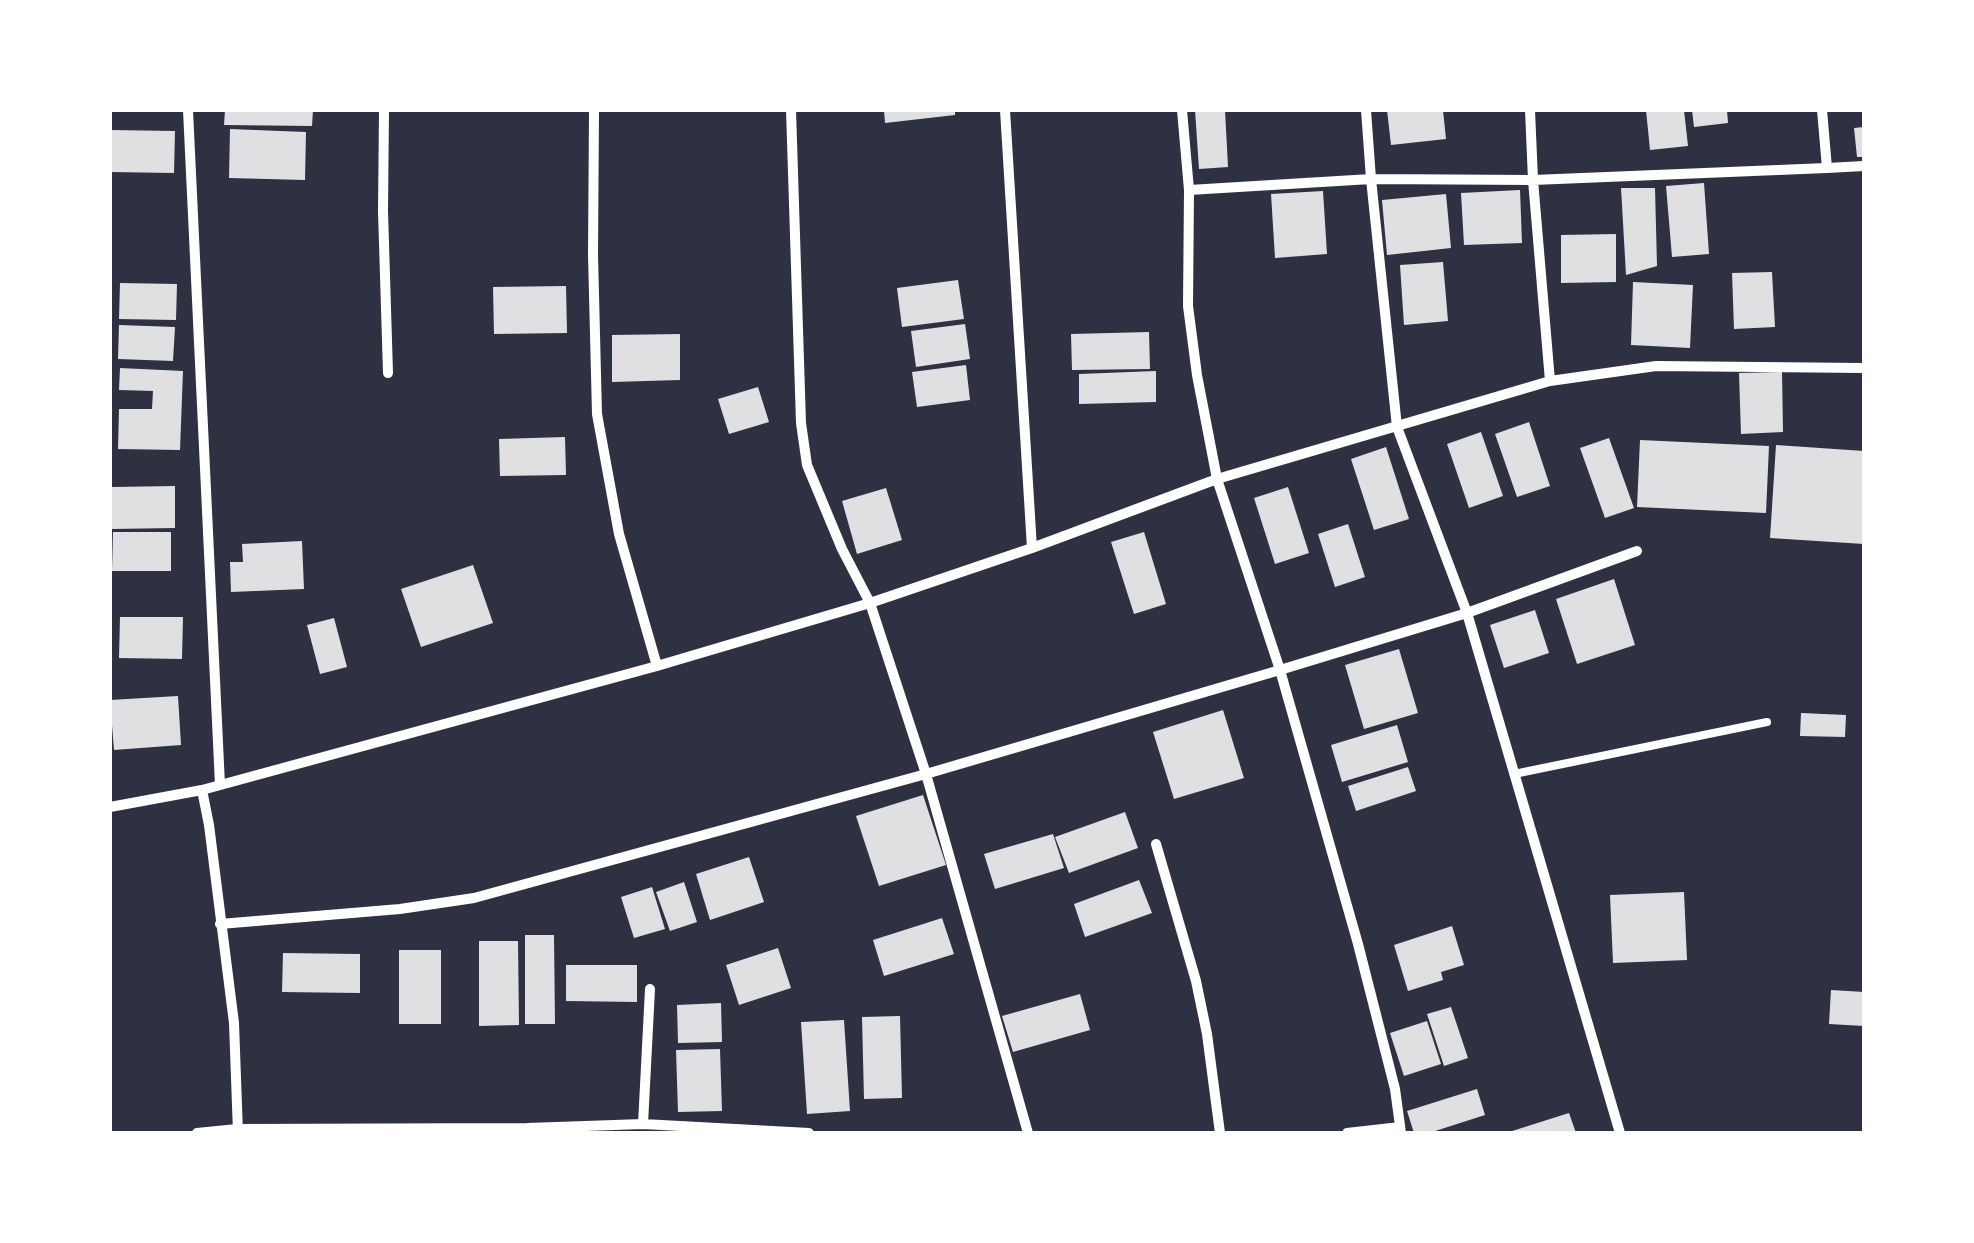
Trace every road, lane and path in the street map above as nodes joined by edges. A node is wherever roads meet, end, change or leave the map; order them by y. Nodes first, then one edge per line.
1 (188, 110) edge
2 (384, 110) edge
3 (594, 110) edge
4 (791, 110) edge
5 (1004, 110) edge
6 (1182, 110) edge
7 (1366, 110) edge
8 (1530, 110) edge
9 (1822, 110) edge
10 (1864, 166) edge
11 (1826, 168) junction
12 (1371, 179) junction
13 (1533, 180) junction
14 (1189, 190) junction
15 (1864, 368) edge
16 (388, 374) dead end
17 (1550, 381) junction
18 (1397, 427) junction
19 (1218, 479) junction
20 (1032, 548) junction
21 (1637, 551) dead end
22 (870, 604) junction
23 (1467, 613) junction
24 (657, 666) junction
25 (1280, 670) junction
26 (1767, 722) dead end
27 (926, 774) junction
28 (1514, 774) junction
29 (220, 785) junction
30 (202, 790) junction
31 (110, 807) edge
32 (1156, 844) dead end
33 (220, 924) junction
34 (650, 990) dead end
35 (644, 1124) junction
36 (1401, 1130) edge
37 (237, 1131) edge
38 (197, 1133) edge
39 (809, 1133) edge
40 (1028, 1133) edge
41 (1220, 1133) edge
42 (1347, 1133) edge
43 (1620, 1133) edge

1 - 29 street
2 - 16 street
3 - 24 street
4 - 22 street
5 - 20 street
6 - 14 street
7 - 12 street
8 - 13 street
9 - 11 street
10 - 11 street
11 - 13 street
12 - 13 street
12 - 14 street
12 - 18 street
13 - 17 street
14 - 19 street
15 - 17 street
17 - 18 street
18 - 19 street
18 - 23 street
19 - 20 street
19 - 25 street
20 - 22 street
21 - 23 street
22 - 24 street
22 - 27 street
23 - 25 street
23 - 28 street
24 - 29 street
25 - 27 street
25 - 36 street
26 - 28 lane
27 - 33 street
27 - 40 street
28 - 43 street
29 - 30 street
30 - 31 street
30 - 33 street
32 - 41 street
33 - 37 street
34 - 35 street
35 - 37 street
35 - 39 street
36 - 42 street
37 - 38 street

